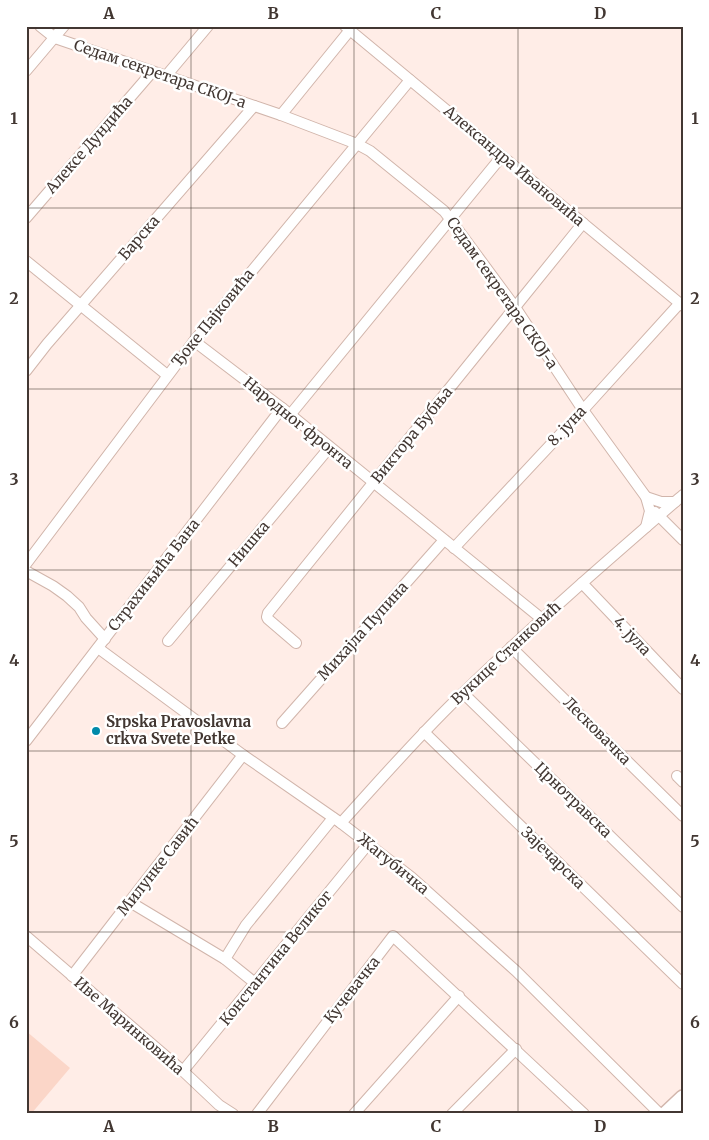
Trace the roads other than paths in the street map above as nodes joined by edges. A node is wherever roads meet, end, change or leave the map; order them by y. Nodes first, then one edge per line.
1 (40, 26) edge
2 (64, 26) edge
3 (208, 26) edge
4 (348, 28) edge
5 (54, 38) junction
6 (26, 71) edge
7 (152, 72) junction
8 (166, 76) junction
9 (410, 80) junction
10 (254, 106) junction
11 (281, 115) junction
12 (357, 144) junction
13 (502, 156) junction
14 (26, 218) edge
15 (450, 219) junction
16 (583, 224) junction
17 (26, 261) edge
18 (681, 305) edge
19 (81, 306) junction
20 (515, 307) junction
21 (194, 341) junction
22 (26, 371) edge
23 (167, 375) junction
24 (282, 408) junction
25 (583, 410) junction
26 (290, 415) junction
27 (329, 448) junction
28 (373, 483) junction
29 (681, 497) edge
30 (648, 502) junction
31 (659, 515) junction
32 (646, 526) junction
33 (444, 540) junction
34 (683, 540) edge
35 (454, 548) junction
36 (26, 564) edge
37 (26, 571) edge
38 (582, 583) junction
39 (542, 619) junction
40 (104, 639) junction
41 (168, 641) dead end
42 (296, 643) dead end
43 (98, 648) junction
44 (511, 648) junction
45 (683, 689) edge
46 (463, 693) junction
47 (282, 723) dead end
48 (424, 732) junction
49 (26, 742) edge
50 (243, 755) junction
51 (683, 816) edge
52 (337, 820) junction
53 (368, 844) junction
54 (130, 902) junction
55 (683, 907) edge
56 (26, 936) edge
57 (226, 959) junction
58 (72, 976) junction
59 (255, 983) junction
60 (683, 984) edge
61 (459, 996) junction
62 (516, 1049) junction
63 (183, 1072) junction
64 (683, 1098) edge
65 (233, 1114) edge
66 (257, 1114) edge
67 (354, 1114) edge
68 (452, 1114) edge
69 (584, 1114) edge
70 (660, 1114) edge
71 (666, 1114) edge

1 - 5 street, Седам секретара СКОЈ-а
2 - 5 street
3 - 8 street
4 - 9 street, Александра Ивановића
4 - 11 street
5 - 6 street
5 - 7 street, Седам секретара СКОЈ-а
7 - 8 street, Седам секретара СКОЈ-а
7 - 14 street, Алексе Дундића
8 - 10 street, Седам секретара СКОЈ-а
9 - 12 street, Ђоке Пајковића
9 - 13 street, Александра Ивановића
10 - 11 street, Седам секретара СКОЈ-а
10 - 19 street, Барска
11 - 12 street, Седам секретара СКОЈ-а
12 - 15 street, Седам секретара СКОЈ-а
12 - 21 street, Ђоке Пајковића
13 - 15 street
13 - 16 street, Александра Ивановића
15 - 20 street, Седам секретара СКОЈ-а
15 - 26 street
16 - 18 street, Александра Ивановића
16 - 20 street, Виктора Бубња
17 - 19 street
18 - 25 street, 8. јуна
19 - 22 street, Барска
19 - 23 street
20 - 25 street, Седам секретара СКОЈ-а
20 - 28 street, Виктора Бубња
21 - 23 street, Ђоке Пајковића
21 - 24 street, Народног фронта
23 - 36 street, Ђоке Пајковића
24 - 26 street, Народног фронта
24 - 40 street, Страхињића Бана
25 - 30 street, Седам секретара СКОЈ-а
25 - 35 street, 8. јуна
26 - 27 street, Народног фронта
27 - 28 street, Народног фронта
27 - 41 street, Нишка
28 - 33 street, Народног фронта
28 - 42 street, Виктора Бубња
29 - 30 street
29 - 31 street, Вукице Станковић
30 - 31 street, Седам секретара СКОЈ-а
30 - 32 street
31 - 32 street, Вукице Станковић
31 - 34 street, Седам секретара СКОЈ-а
32 - 38 street, Вукице Станковић
33 - 35 street, Народног фронта
33 - 47 street, Михајла Пупина
35 - 39 street, Народног фронта
37 - 40 street
38 - 39 street, Вукице Станковић
38 - 45 street, 4. јула
39 - 44 street, Вукице Станковић
40 - 43 street, Страхињића Бана
43 - 49 street, Страхињића Бана
43 - 50 street, Жагубичка
44 - 46 street, Вукице Станковић
44 - 51 street, Лесковачка
46 - 48 street, Вукице Станковић
46 - 55 street, Црнотравска
48 - 52 street, Вукице Станковић
48 - 60 street, Зајечарска
50 - 52 street, Жагубичка
50 - 54 street, Милунке Савић
52 - 53 street, Жагубичка
52 - 57 street, Вукице Станковић
53 - 59 street, Константина Великог
53 - 70 street, Жагубичка
54 - 57 street
54 - 58 street, Милунке Савић
56 - 58 street, Иве Маринковића
57 - 59 street
58 - 63 street, Иве Маринковића
59 - 63 street, Константина Великог
61 - 62 street, Кучевачка
61 - 66 street, Кучевачка
61 - 67 street
62 - 68 street
62 - 69 street, Кучевачка
63 - 65 street, Иве Маринковића
64 - 71 main road

